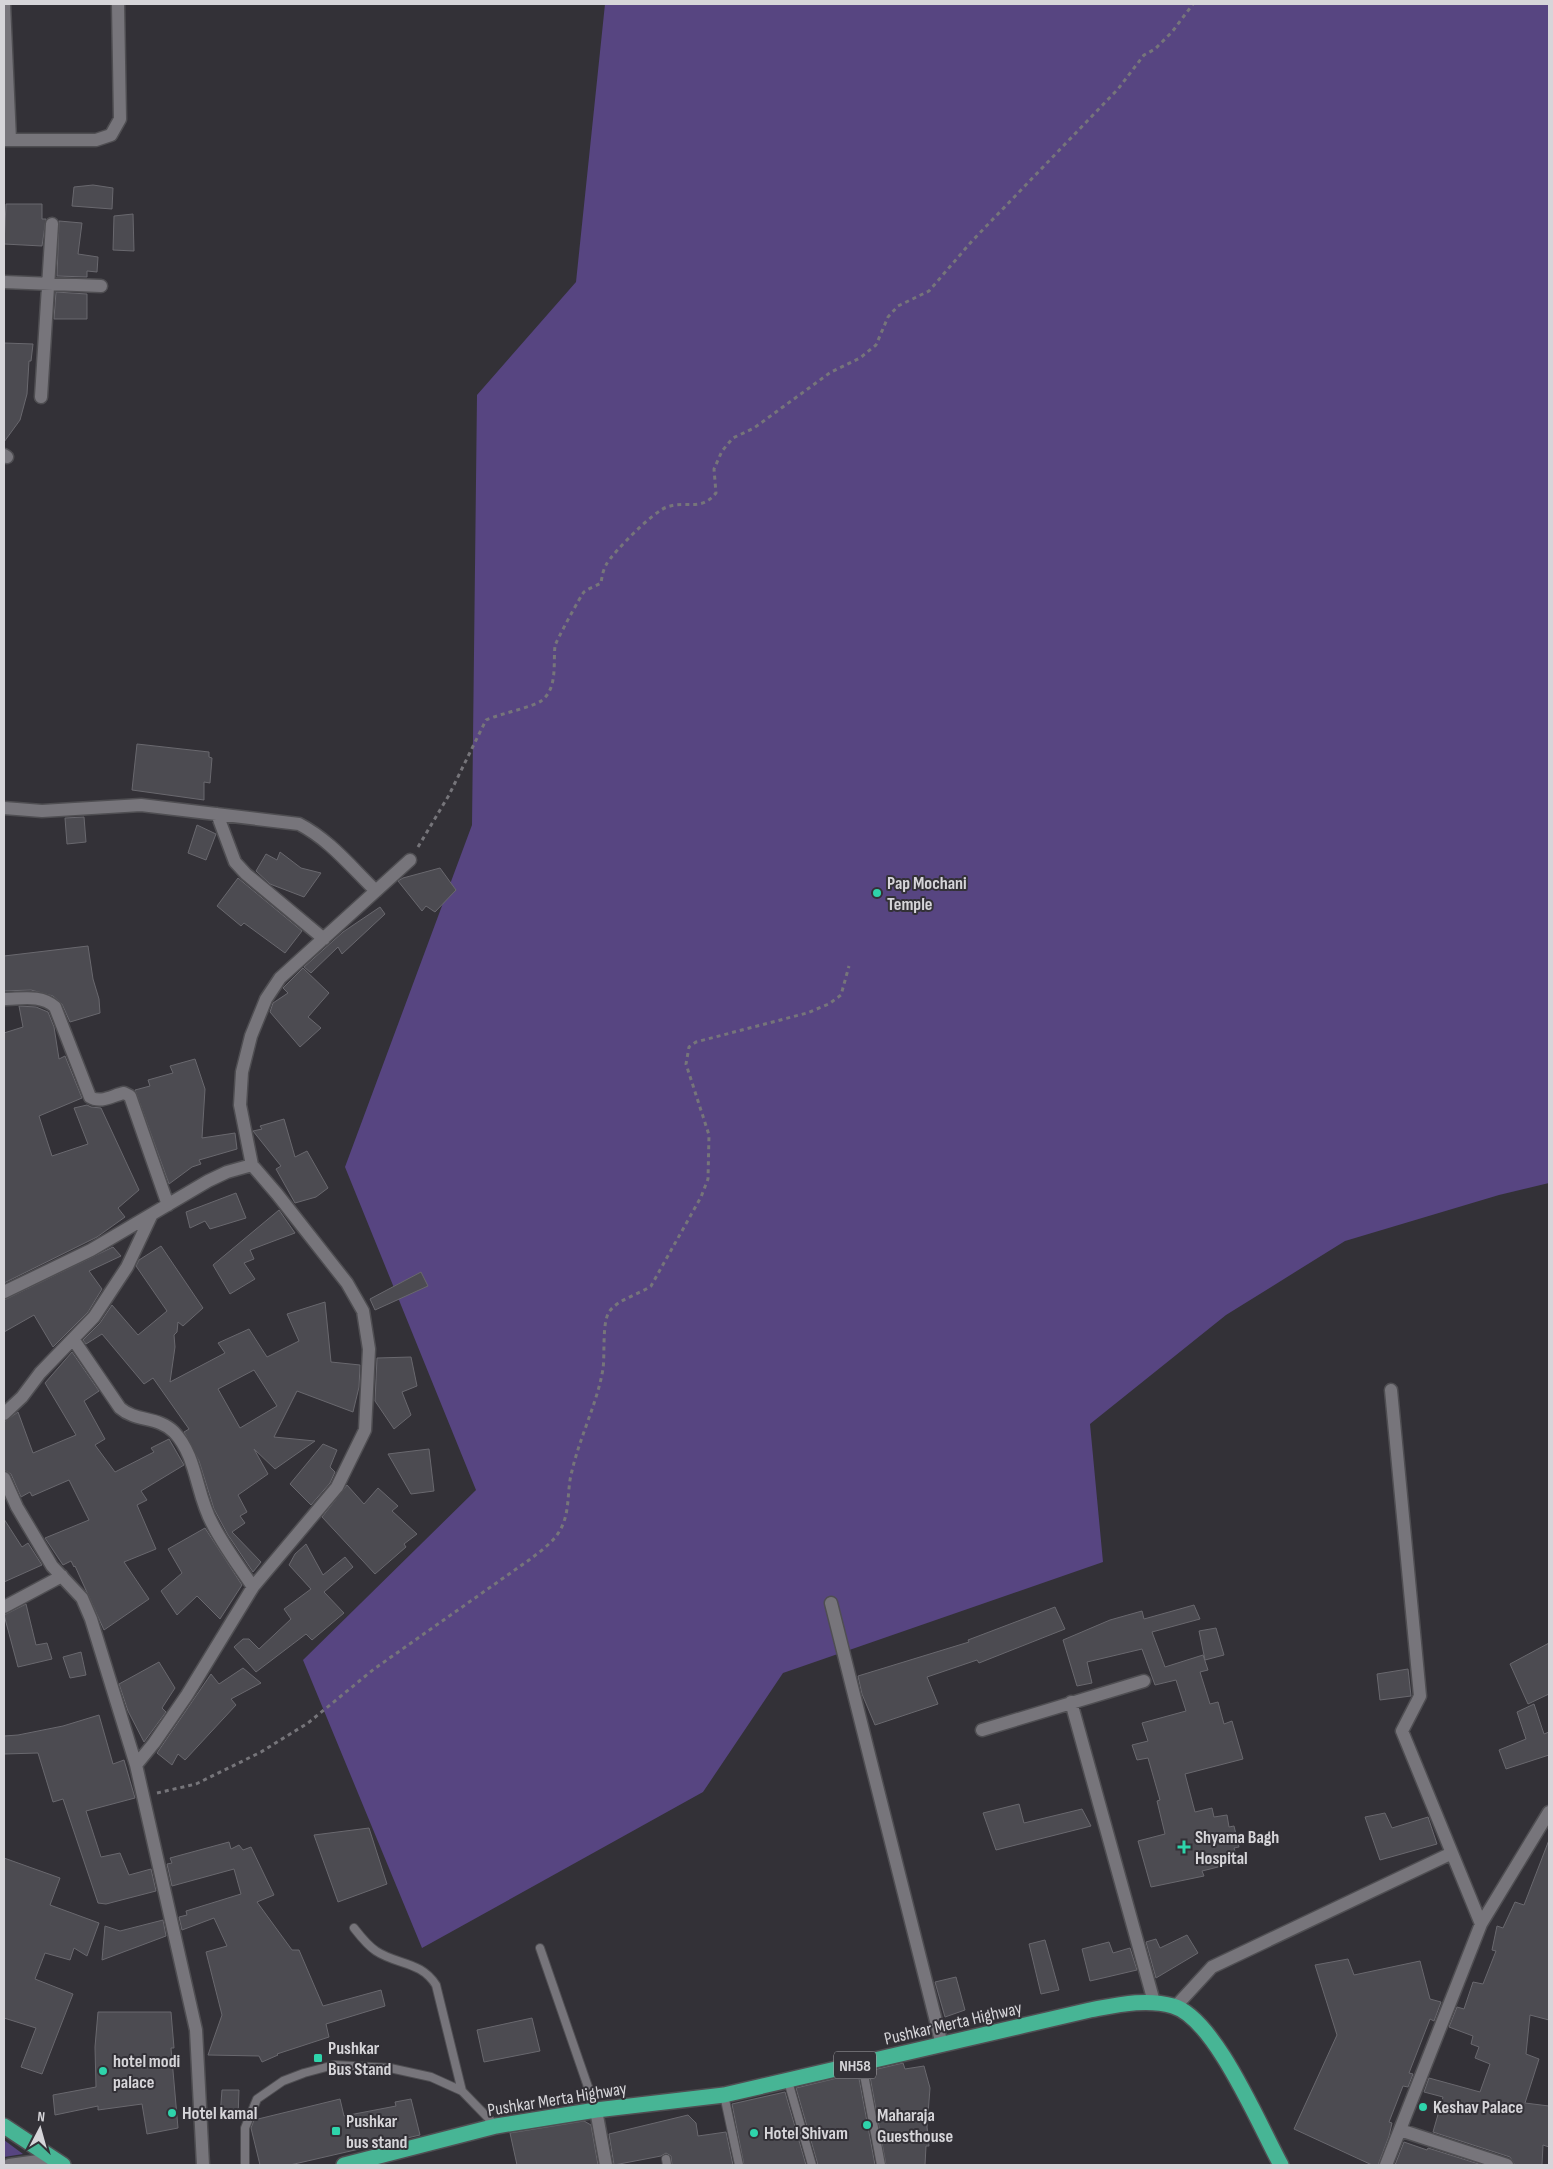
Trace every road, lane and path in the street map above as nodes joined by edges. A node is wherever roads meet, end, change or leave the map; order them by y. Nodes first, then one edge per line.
1 (4, 4) edge
2 (118, 4) edge
3 (1193, 4) edge
4 (7, 140) edge
5 (52, 224) dead end
6 (4, 282) edge
7 (46, 284) junction
8 (101, 286) dead end
9 (41, 397) dead end
10 (4, 808) edge
11 (217, 814) junction
12 (410, 860) joint
13 (376, 891) junction
14 (324, 938) junction
15 (849, 966) dead end
16 (4, 999) edge
17 (252, 1165) junction
18 (168, 1205) junction
19 (151, 1216) junction
20 (4, 1292) edge
21 (73, 1339) junction
22 (1391, 1390) dead end
23 (4, 1414) edge
24 (4, 1478) edge
25 (62, 1576) junction
26 (253, 1587) junction
27 (830, 1603) dead end
28 (4, 1606) edge
29 (1144, 1681) dead end
30 (1071, 1702) junction
31 (982, 1730) dead end
32 (136, 1765) junction
33 (143, 1796) junction
34 (1549, 1812) edge
35 (1452, 1853) junction
36 (1481, 1924) junction
37 (354, 1928) dead end
38 (540, 1948) dead end
39 (1154, 2002) junction
40 (1176, 2006) junction
41 (942, 2045) junction
42 (862, 2064) junction
43 (788, 2081) junction
44 (462, 2091) junction
45 (724, 2095) junction
46 (596, 2110) junction
47 (4, 2126) edge
48 (496, 2126) junction
49 (1400, 2130) junction
50 (58, 2162) edge
51 (9, 2165) edge
52 (203, 2165) edge
53 (245, 2165) edge
54 (344, 2165) edge
55 (606, 2165) edge
56 (739, 2165) edge
57 (812, 2165) edge
58 (881, 2165) edge
59 (1281, 2165) edge
60 (1386, 2165) edge
61 (1507, 2165) edge

1 - 4 street
2 - 4 street
3 - 12 path
5 - 7 street
6 - 7 street
7 - 8 street
7 - 9 street
10 - 11 street
11 - 13 street
11 - 14 street
12 - 13 street
13 - 14 street
14 - 17 street
15 - 33 path
16 - 18 street
17 - 18 street
17 - 26 street
18 - 19 street
19 - 20 street
19 - 21 street
21 - 23 street
21 - 26 street
22 - 35 street
24 - 25 street
25 - 28 street
25 - 32 street
26 - 32 street
27 - 41 street
29 - 30 street
30 - 31 street
30 - 39 street
32 - 33 street
33 - 52 street
34 - 36 street
35 - 36 street
35 - 40 street
36 - 49 street
37 - 44 lane
38 - 46 lane
39 - 40 highway, Pushkar Merta Highway / NH58
39 - 41 highway, Pushkar Merta Highway / NH58
40 - 59 highway, Pushkar Merta Highway / NH58
41 - 42 highway, Pushkar Merta Highway / NH58
42 - 43 highway, Pushkar Merta Highway / NH58
42 - 58 lane
43 - 45 highway, Pushkar Merta Highway / NH58
43 - 57 lane
44 - 48 lane
44 - 53 lane
45 - 46 highway, Pushkar Merta Highway / NH58
45 - 56 lane
46 - 48 highway, Pushkar Merta Highway / NH58
46 - 55 street
47 - 50 highway
48 - 54 highway, Pushkar Merta Highway / NH58
49 - 60 street
49 - 61 street
50 - 51 street

